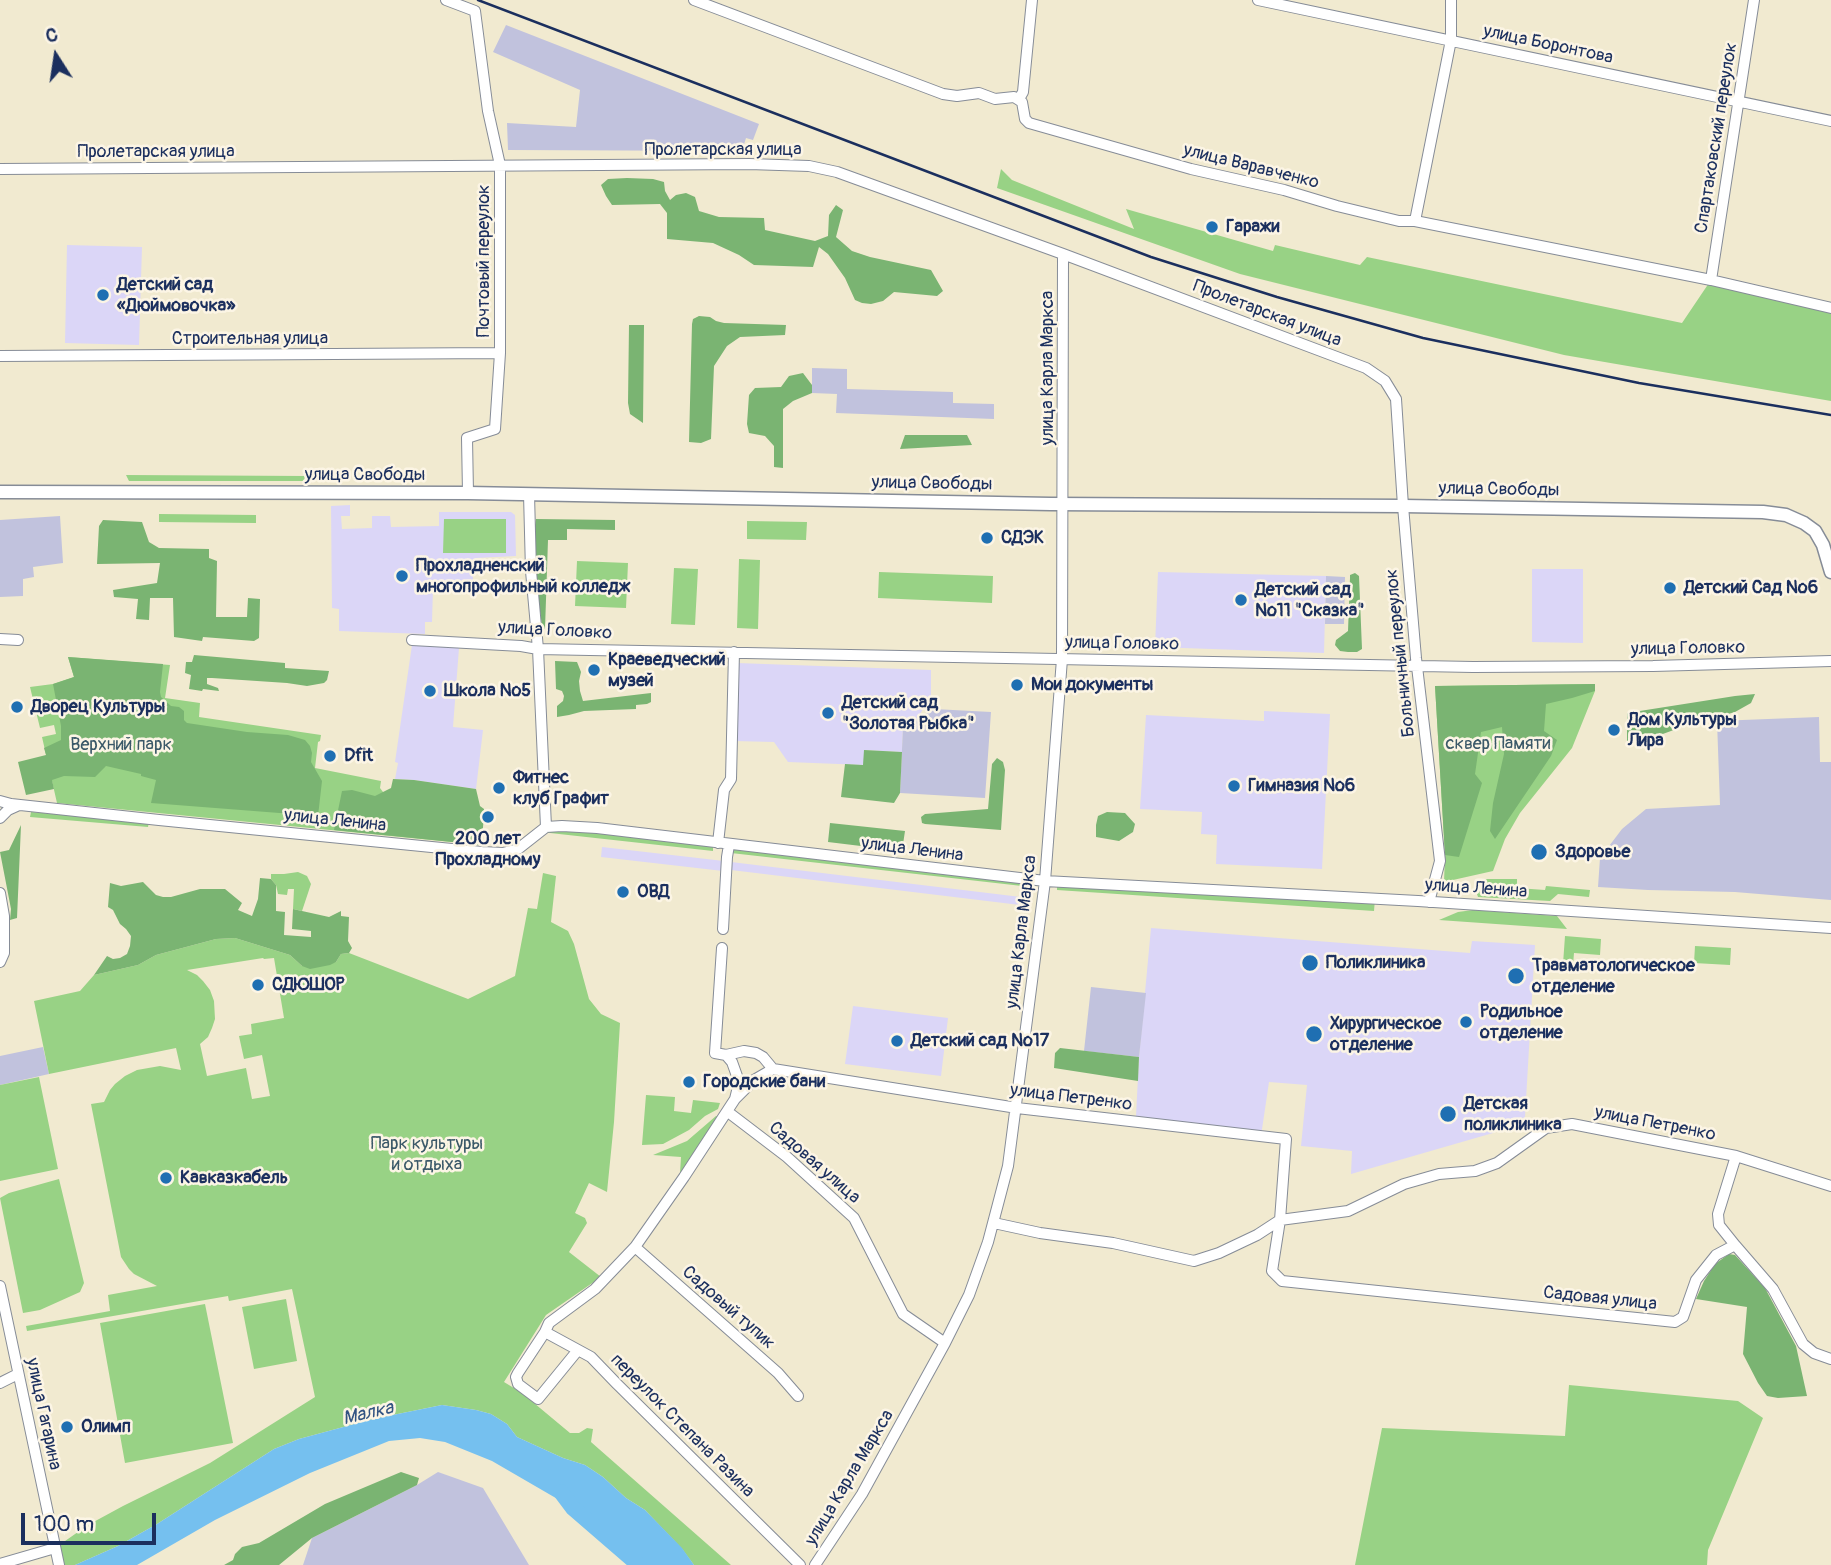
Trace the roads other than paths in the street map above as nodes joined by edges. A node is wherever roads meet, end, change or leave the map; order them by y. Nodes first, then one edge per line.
1 (446, 0) edge
2 (694, 0) edge
3 (1032, 0) edge
4 (1258, 0) edge
5 (1451, 0) edge
6 (1754, 0) edge
7 (1451, 40) junction
8 (1019, 99) junction
9 (1739, 102) junction
10 (1831, 121) edge
11 (500, 165) junction
12 (0, 169) edge
13 (1415, 221) junction
14 (1063, 254) junction
15 (1712, 280) junction
16 (1831, 308) edge
17 (500, 353) junction
18 (0, 356) edge
19 (1396, 399) joint
20 (0, 492) edge
21 (468, 493) junction
22 (529, 494) junction
23 (1063, 504) junction
24 (1403, 506) junction
25 (1831, 572) edge
26 (0, 639) edge
27 (18, 640) dead end
28 (412, 640) dead end
29 (538, 649) junction
30 (734, 652) junction
31 (1062, 659) junction
32 (1831, 661) edge
33 (1417, 666) junction
34 (0, 801) edge
35 (19, 805) junction
36 (0, 818) edge
37 (546, 827) junction
38 (718, 843) junction
39 (729, 845) junction
40 (1045, 881) junction
41 (0, 892) edge
42 (1429, 902) junction
43 (1831, 928) edge
44 (723, 929) dead end
45 (722, 948) dead end
46 (0, 962) edge
47 (721, 1054) junction
48 (773, 1069) junction
49 (735, 1099) junction
50 (1017, 1108) junction
51 (728, 1112) junction
52 (1736, 1156) junction
53 (1831, 1186) edge
54 (1279, 1220) junction
55 (994, 1223) junction
56 (1735, 1245) junction
57 (635, 1247) junction
58 (1272, 1271) joint
59 (0, 1286) edge
60 (545, 1332) junction
61 (945, 1343) junction
62 (578, 1350) junction
63 (1831, 1359) edge
64 (18, 1374) junction
65 (0, 1383) edge
66 (798, 1396) dead end
67 (55, 1548) junction
68 (0, 1564) edge
69 (59, 1565) edge
70 (800, 1565) edge
71 (815, 1565) edge

1 - 11 street, Почтовый переулок
2 - 8 street
3 - 8 street
4 - 7 street, улица Боронтова
5 - 7 street
6 - 9 street, Спартаковский переулок
7 - 9 street, улица Боронтова
7 - 13 street
8 - 13 street, улица Варавченко
9 - 10 street, улица Боронтова
9 - 15 street, Спартаковский переулок
11 - 12 street, Пролетарская улица
11 - 14 street, Пролетарская улица
11 - 17 street, Почтовый переулок
13 - 15 street, улица Варавченко
14 - 19 street, Пролетарская улица
14 - 23 street, улица Карла Маркса
15 - 16 street, улица Варавченко
17 - 18 street, Строительная улица
17 - 21 street, Почтовый переулок
19 - 24 street, Больничный переулок
20 - 21 main road, улица Свободы
21 - 22 main road, улица Свободы
22 - 23 main road, улица Свободы
22 - 29 street
23 - 24 main road, улица Свободы
23 - 31 street, улица Карла Маркса
24 - 25 main road, улица Свободы
24 - 33 street, Больничный переулок
26 - 27 street
28 - 29 street, улица Головко
29 - 30 street, улица Головко
29 - 37 street
30 - 31 street, улица Головко
30 - 38 street
31 - 33 street, улица Головко
31 - 40 street, улица Карла Маркса
32 - 33 street, улица Головко
33 - 42 street, Больничный переулок
34 - 35 street, улица Ленина
35 - 36 street
35 - 37 street, улица Ленина
37 - 38 street, улица Ленина
38 - 39 street, улица Ленина
39 - 40 street, улица Ленина
39 - 44 street
40 - 42 street, улица Ленина
40 - 50 street, улица Карла Маркса
41 - 46 street
42 - 43 street, улица Ленина
45 - 47 street
47 - 48 street
47 - 49 street
48 - 49 street
48 - 50 street, улица Петренко
49 - 51 street
50 - 54 street, улица Петренко
50 - 55 street, улица Карла Маркса
51 - 57 street
51 - 61 street, Садовая улица
52 - 53 street, улица Петренко
52 - 54 street, улица Петренко
52 - 56 street
54 - 55 street
54 - 58 street, улица Петренко
55 - 61 street, улица Карла Маркса
56 - 58 street, Садовая улица
56 - 63 street
57 - 60 street
57 - 66 street, Садовый тупик
59 - 64 street, улица Гагарина
60 - 62 street, переулок Степана Разина
60 - 62 street
61 - 71 street, улица Карла Маркса
62 - 70 street, переулок Степана Разина
64 - 65 street
64 - 67 street, улица Гагарина
67 - 68 street
67 - 69 street, улица Гагарина

